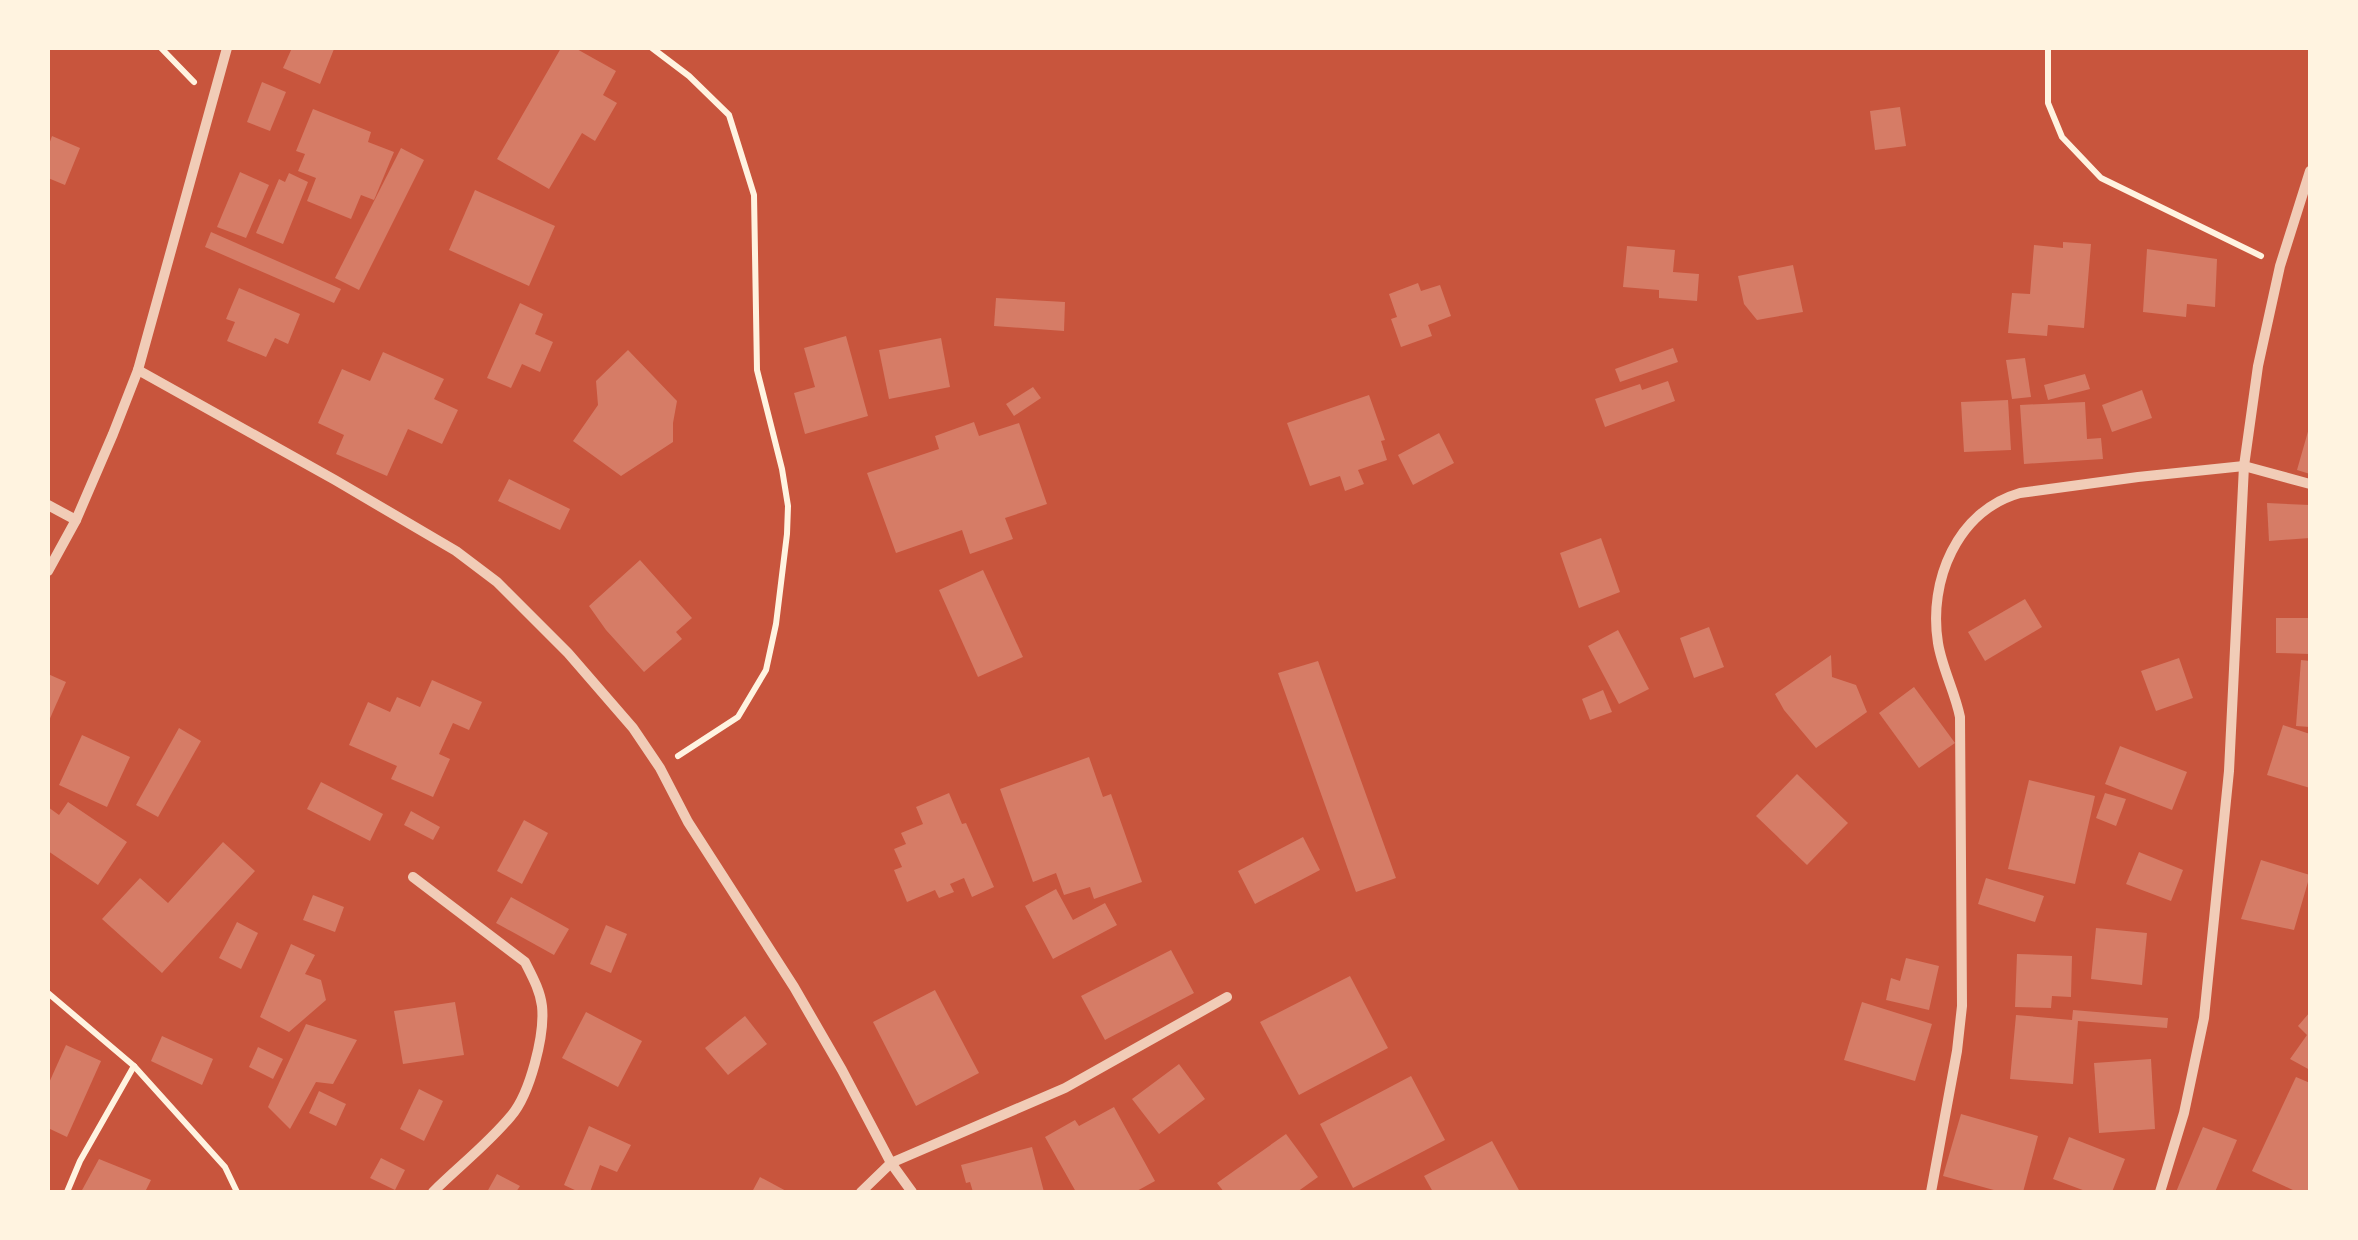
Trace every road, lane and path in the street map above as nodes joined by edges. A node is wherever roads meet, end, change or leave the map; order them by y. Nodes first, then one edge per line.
1 (161, 48) edge
2 (227, 48) edge
3 (652, 48) edge
4 (2048, 48) edge
5 (212, 101) junction
6 (2310, 171) edge
7 (2280, 266) junction
8 (138, 370) junction
9 (2244, 466) junction
10 (2310, 484) edge
11 (48, 505) edge
12 (76, 520) junction
13 (48, 570) edge
14 (660, 768) junction
15 (413, 877) dead end
16 (48, 993) edge
17 (1227, 997) dead end
18 (134, 1066) junction
19 (891, 1163) junction
20 (66, 1192) edge
21 (237, 1192) edge
22 (433, 1192) edge
23 (861, 1192) edge
24 (912, 1192) edge
25 (1931, 1192) edge
26 (2160, 1192) edge

1 - 5 path
2 - 5 street
3 - 14 path
4 - 7 path
5 - 8 street
6 - 7 street
7 - 9 street
8 - 12 street
8 - 14 street
9 - 10 street
9 - 25 street
9 - 26 street
11 - 12 street
12 - 13 street
14 - 19 street
15 - 22 street
16 - 18 path
17 - 19 street
18 - 20 path
18 - 21 path
19 - 23 street
19 - 24 street

